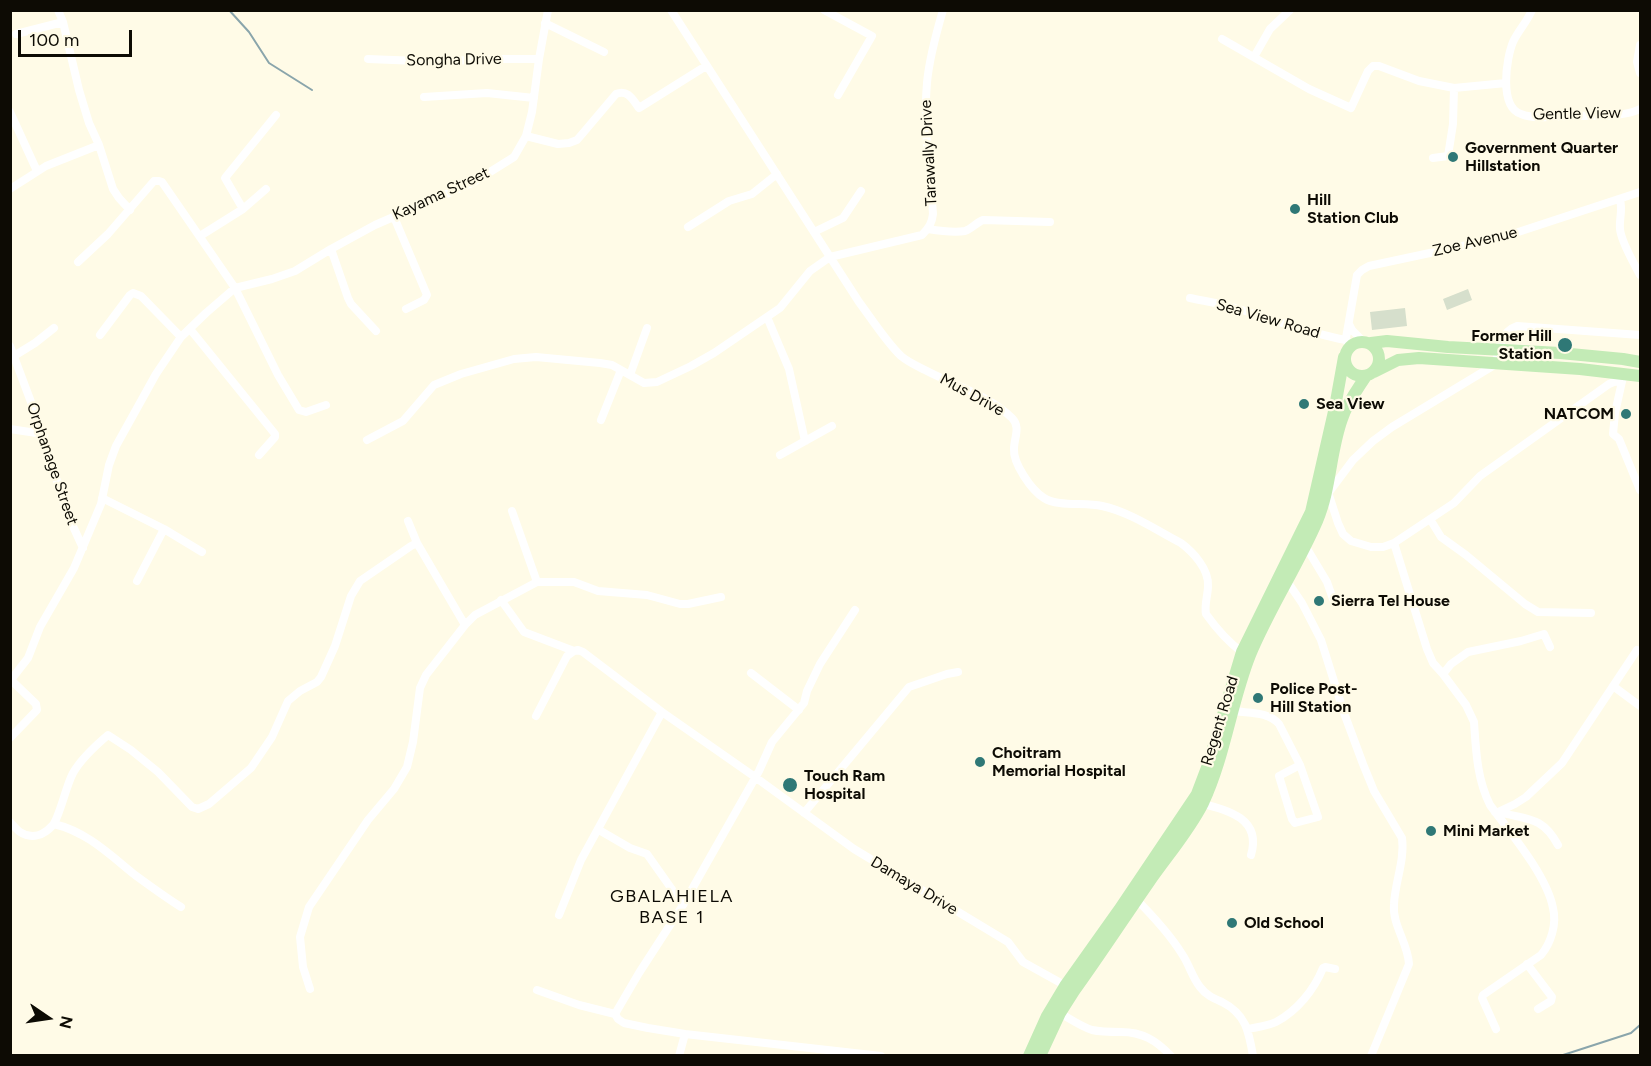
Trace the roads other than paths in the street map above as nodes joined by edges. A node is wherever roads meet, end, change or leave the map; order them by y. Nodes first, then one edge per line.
1 (58, 10) edge
2 (671, 10) edge
3 (824, 10) edge
4 (943, 10) edge
5 (1290, 10) edge
6 (1532, 10) edge
7 (546, 16) edge
8 (63, 21) junction
9 (16, 34) dead end
10 (1222, 39) dead end
11 (1641, 45) edge
12 (604, 52) dead end
13 (1254, 57) junction
14 (368, 58) dead end
15 (539, 59) junction
16 (706, 66) junction
17 (1641, 73) edge
18 (1506, 83) junction
19 (1454, 88) junction
20 (838, 95) dead end
21 (424, 97) dead end
22 (534, 98) junction
23 (1641, 109) edge
24 (10, 112) edge
25 (276, 115) dead end
26 (526, 136) junction
27 (99, 145) junction
28 (1433, 158) dead end
29 (37, 171) junction
30 (777, 174) junction
31 (10, 189) edge
32 (266, 189) dead end
33 (861, 191) dead end
34 (1641, 192) edge
35 (1620, 200) junction
36 (243, 209) junction
37 (130, 210) junction
38 (394, 217) junction
39 (1050, 222) dead end
40 (688, 227) dead end
41 (928, 229) junction
42 (814, 232) junction
43 (200, 236) junction
44 (331, 249) junction
45 (830, 257) junction
46 (78, 262) dead end
47 (1641, 275) edge
48 (235, 288) junction
49 (1190, 298) dead end
50 (406, 309) dead end
51 (767, 317) junction
52 (1348, 322) junction
53 (54, 328) dead end
54 (647, 328) dead end
55 (190, 329) junction
56 (376, 332) dead end
57 (100, 335) dead end
58 (1641, 335) edge
59 (181, 337) junction
60 (1366, 342) junction
61 (10, 346) edge
62 (1346, 348) junction
63 (1498, 350) junction
64 (14, 356) junction
65 (1641, 362) edge
66 (1496, 364) junction
67 (621, 370) junction
68 (1370, 374) junction
69 (630, 375) junction
70 (1641, 376) edge
71 (1623, 377) junction
72 (326, 405) dead end
73 (601, 420) dead end
74 (832, 426) dead end
75 (10, 429) edge
76 (43, 434) junction
77 (367, 440) dead end
78 (805, 441) junction
79 (259, 455) dead end
80 (780, 455) dead end
81 (1325, 486) junction
82 (1641, 490) edge
83 (102, 498) junction
84 (512, 511) dead end
85 (1430, 519) junction
86 (408, 521) dead end
87 (164, 529) junction
88 (417, 543) junction
89 (1394, 543) junction
90 (1305, 547) junction
91 (83, 548) junction
92 (202, 552) dead end
93 (137, 581) dead end
94 (1287, 581) junction
95 (537, 582) junction
96 (721, 597) dead end
97 (1334, 599) dead end
98 (501, 600) junction
99 (855, 610) dead end
100 (1591, 613) dead end
101 (465, 625) junction
102 (1550, 647) dead end
103 (1636, 650) dead end
104 (574, 651) junction
105 (1242, 652) junction
106 (958, 672) dead end
107 (751, 673) dead end
108 (1443, 674) junction
109 (11, 681) edge
110 (1613, 686) junction
111 (1641, 706) edge
112 (799, 710) junction
113 (1229, 710) junction
114 (662, 712) junction
115 (536, 716) dead end
116 (10, 738) edge
117 (1300, 765) junction
118 (755, 777) junction
119 (1197, 802) junction
120 (1497, 812) junction
121 (804, 813) junction
122 (10, 822) edge
123 (54, 824) junction
124 (599, 830) junction
125 (1558, 845) dead end
126 (1251, 855) dead end
127 (1134, 897) junction
128 (683, 905) junction
129 (181, 907) dead end
130 (560, 915) dead end
131 (1527, 964) junction
132 (1335, 969) dead end
133 (1070, 988) junction
134 (310, 989) dead end
135 (537, 990) dead end
136 (1538, 1009) dead end
137 (1056, 1010) junction
138 (615, 1014) junction
139 (1248, 1029) junction
140 (1496, 1029) dead end
141 (685, 1034) junction
142 (799, 1047) junction
143 (679, 1056) edge
144 (798, 1056) edge
145 (881, 1056) edge
146 (1029, 1056) edge
147 (1040, 1056) edge
148 (1171, 1056) edge
149 (1253, 1056) edge
150 (1371, 1056) edge

1 - 8 street
2 - 16 street
3 - 20 street
4 - 41 street, Tarawally Drive
5 - 13 street
6 - 18 street, Gentle View
7 - 12 street
7 - 15 street, Kayama Street
8 - 9 street
8 - 27 street
10 - 13 street
11 - 17 street
13 - 19 street
14 - 15 street, Songha Drive
15 - 22 street, Kayama Street
16 - 26 street
16 - 30 street
18 - 19 street
18 - 23 street, Gentle View
19 - 28 street
21 - 22 street
22 - 26 street, Kayama Street
24 - 29 street
25 - 36 street
26 - 38 street, Kayama Street
27 - 29 street
27 - 37 street
29 - 31 street
30 - 40 street
30 - 42 street
32 - 36 street
33 - 42 street
34 - 35 street, Zoe Avenue
35 - 47 street
35 - 52 street, Zoe Avenue
36 - 43 street
37 - 43 street
37 - 46 street
38 - 44 street, Kayama Street
38 - 50 street
39 - 41 street
41 - 45 street, Tarawally Drive
42 - 45 street
43 - 48 street
44 - 48 street, Kayama Street
44 - 56 street
45 - 51 street, Tarawally Drive
45 - 105 street, Mus Drive
48 - 55 street
48 - 72 street
49 - 62 street, Sea View Road
51 - 69 street, Tarawally Drive
51 - 78 street
52 - 60 street
52 - 62 street, Zoe Avenue
53 - 64 street
54 - 69 street
55 - 59 street
55 - 79 street
57 - 59 street
58 - 63 street
59 - 83 street
60 - 62 main road
60 - 63 main road
60 - 68 main road
61 - 64 street, Orphanage Street
62 - 68 main road
62 - 81 main road, Regent Road
63 - 65 main road
63 - 66 street
64 - 76 street, Orphanage Street
66 - 68 main road
66 - 71 main road
66 - 81 street
67 - 69 street
67 - 73 street
67 - 77 street
68 - 81 main road, Regent Road
70 - 71 main road
71 - 82 street
71 - 85 street
74 - 78 street
75 - 76 street
76 - 91 street, Orphanage Street
78 - 80 street
81 - 89 street
81 - 90 main road, Regent Road
81 - 105 main road, Regent Road
83 - 87 street
83 - 91 street
84 - 95 street
85 - 89 street
85 - 100 street
86 - 88 street
87 - 92 street
87 - 93 street
88 - 101 street
88 - 123 street
89 - 108 street
90 - 94 main road, Regent Road
90 - 97 street
91 - 109 street
94 - 113 main road, Regent Road
94 - 150 street
95 - 96 street
95 - 98 street
98 - 101 street
98 - 104 street, Damaya Drive
99 - 112 street
101 - 134 street
102 - 108 street
103 - 110 street
104 - 114 street, Damaya Drive
104 - 115 street
105 - 113 main road, Regent Road
106 - 121 street
107 - 112 street
108 - 120 street
109 - 116 street
110 - 111 street
110 - 120 street
112 - 118 street
113 - 117 street
113 - 119 main road, Regent Road
114 - 118 street, Damaya Drive
114 - 124 street
117 - 117 street
118 - 121 street, Damaya Drive
118 - 128 street
119 - 126 street
119 - 127 main road, Regent Road
120 - 125 street
120 - 131 street
121 - 133 street, Damaya Drive
122 - 123 street
123 - 129 street
124 - 128 street
124 - 130 street
127 - 133 main road, Regent Road
127 - 139 street
128 - 138 street
131 - 136 street
131 - 140 street
132 - 139 street
133 - 137 main road, Regent Road
135 - 138 street
137 - 146 main road, Regent Road
137 - 147 main road, Regent Road
137 - 148 street
138 - 141 street
139 - 149 street
141 - 142 street
141 - 143 street
142 - 144 street
142 - 145 street

